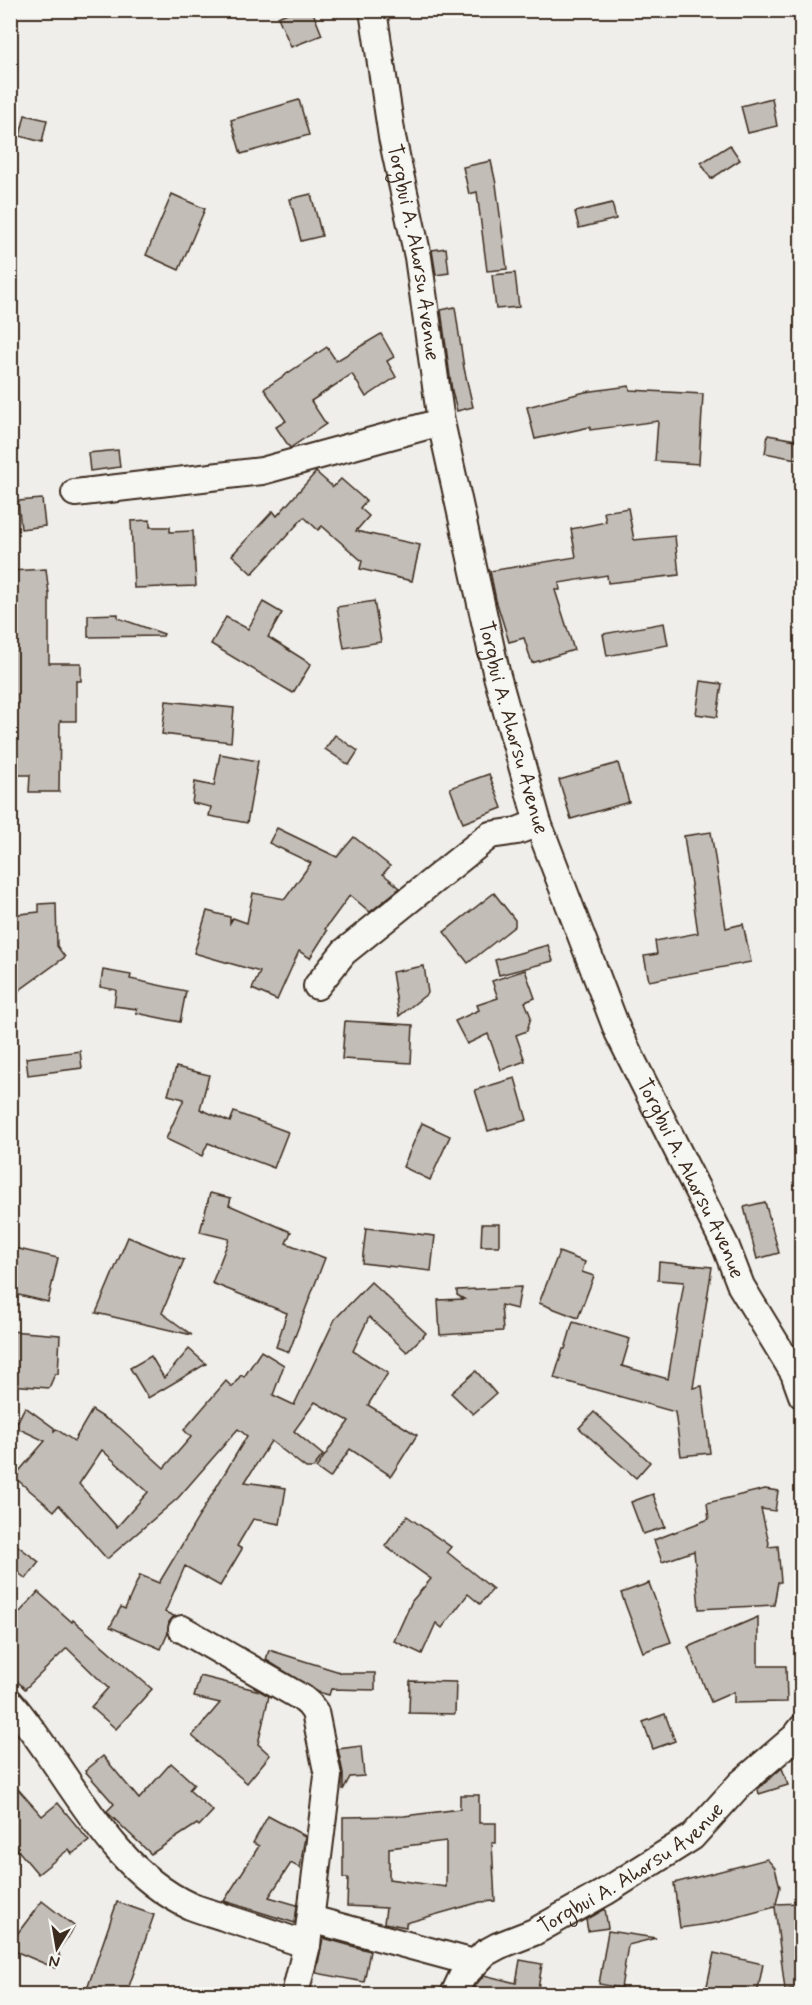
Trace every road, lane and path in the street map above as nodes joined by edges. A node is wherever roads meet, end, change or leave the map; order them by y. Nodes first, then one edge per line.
1 (373, 10) edge
2 (441, 422) junction
3 (75, 493) dead end
4 (538, 823) junction
5 (317, 986) dead end
6 (801, 1395) edge
7 (182, 1629) dead end
8 (10, 1702) edge
9 (801, 1728) edge
10 (311, 1919) junction
11 (307, 1945) junction
12 (474, 1963) junction
13 (295, 1995) edge
14 (454, 1995) edge

1 - 2 street, Torgbui A. Ahorsu Avenue
2 - 3 street
2 - 4 street, Torgbui A. Ahorsu Avenue
4 - 5 street
4 - 6 street, Torgbui A. Ahorsu Avenue
7 - 10 street
8 - 11 street
9 - 12 street, Torgbui A. Ahorsu Avenue
10 - 11 street
10 - 12 street
11 - 13 street
12 - 14 street, Torgbui A. Ahorsu Avenue

